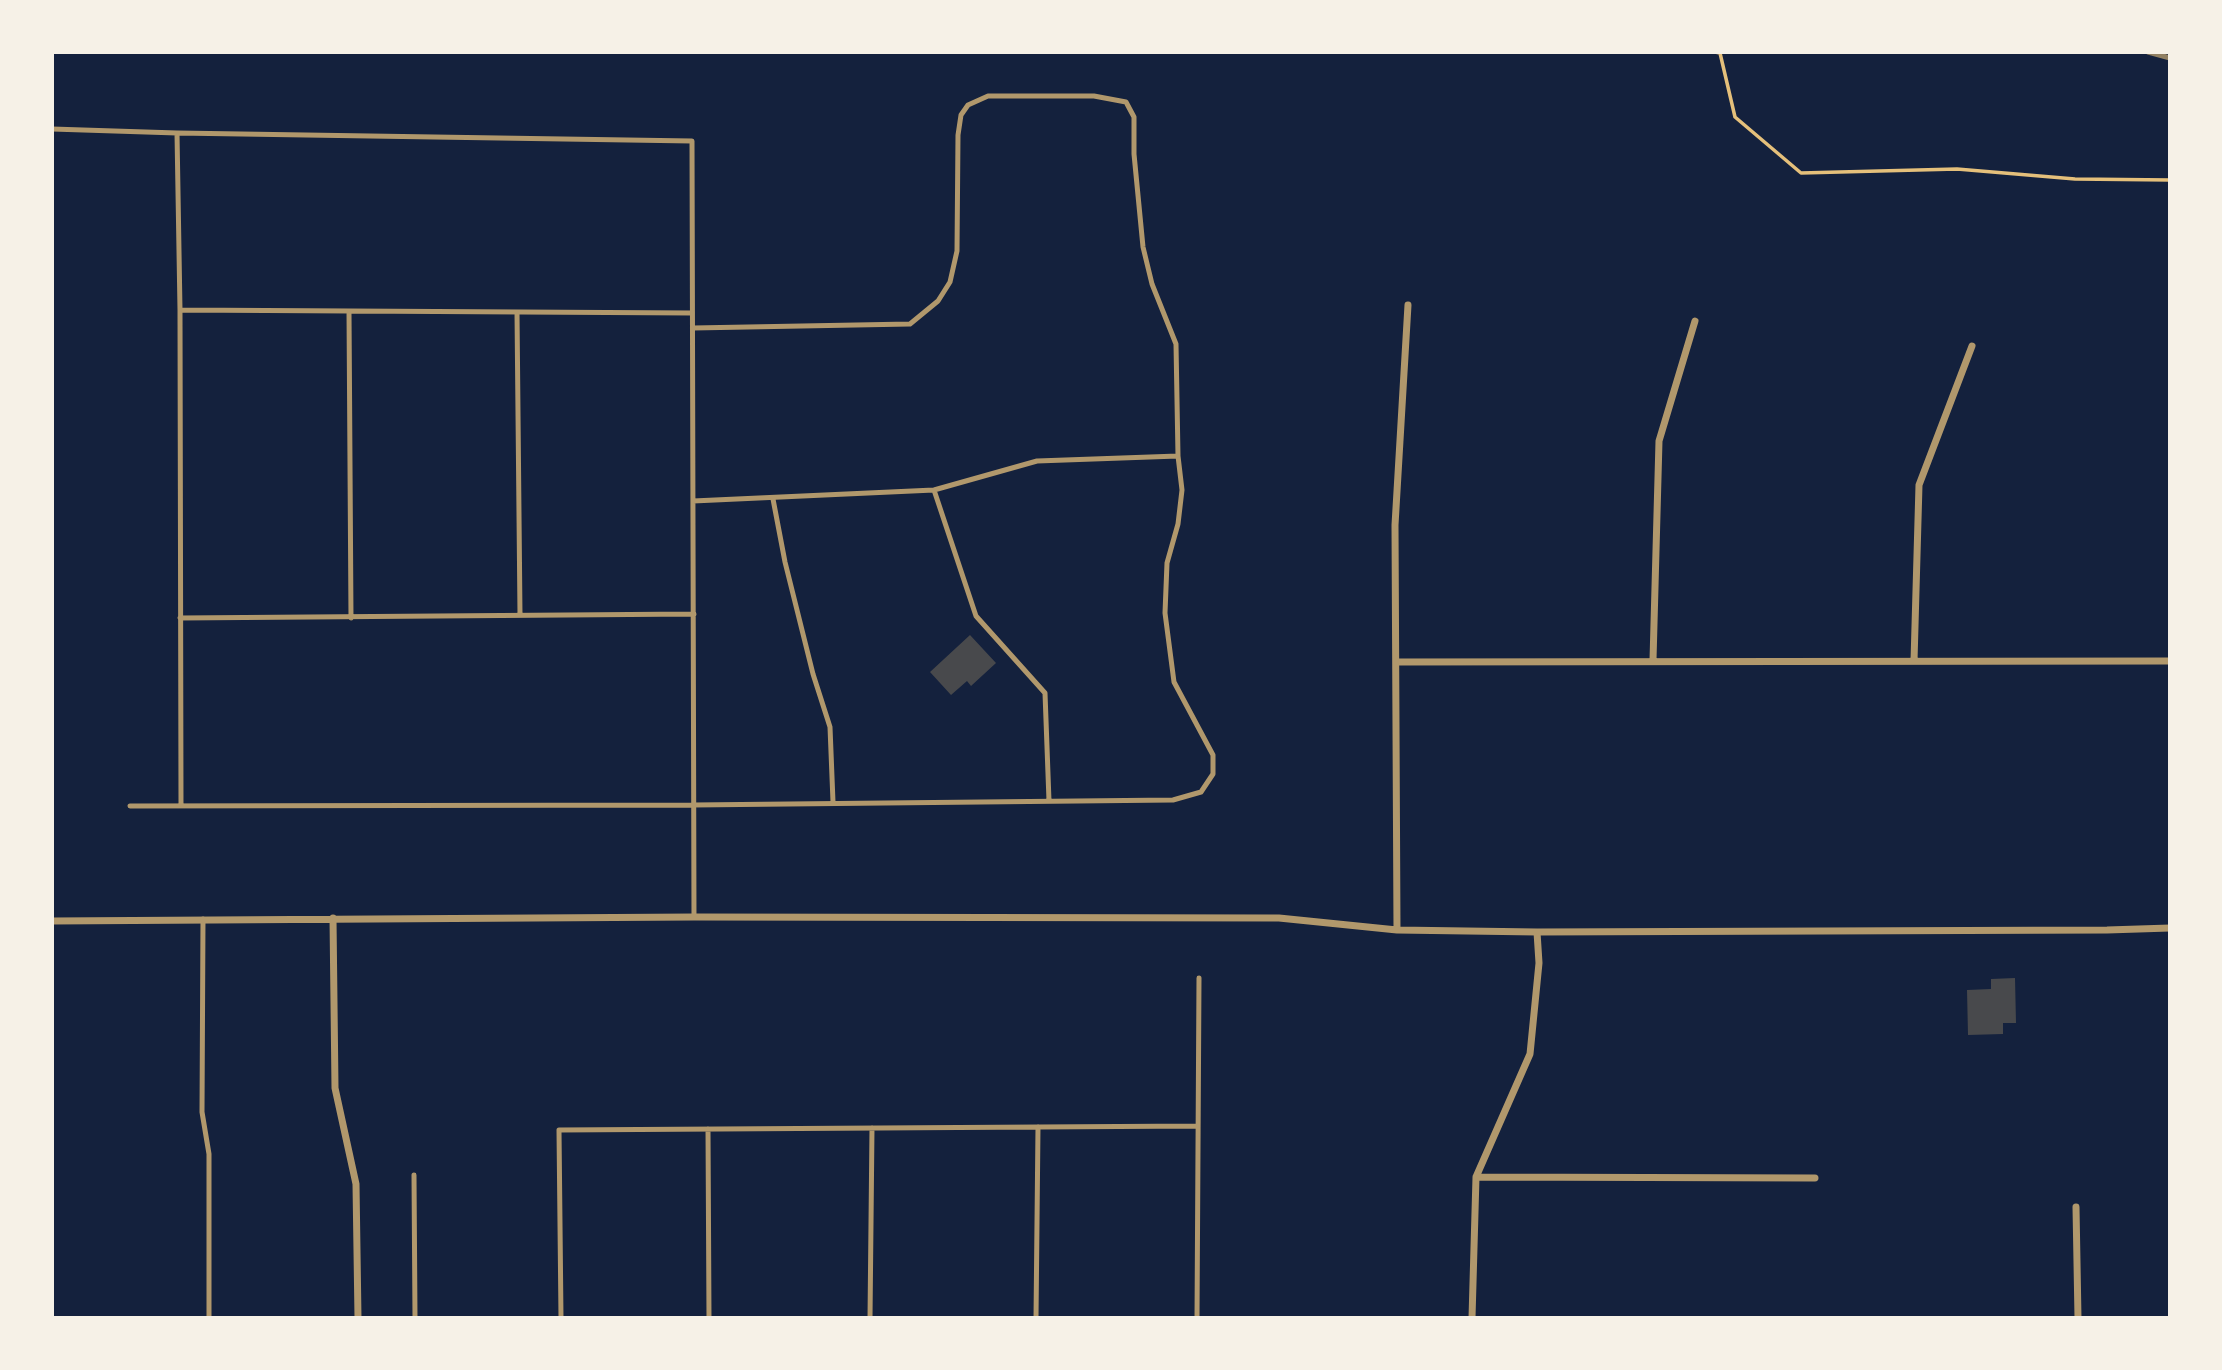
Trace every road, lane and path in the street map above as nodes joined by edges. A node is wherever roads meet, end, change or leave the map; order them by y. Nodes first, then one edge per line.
1 (1715, 52) edge
2 (52, 129) edge
3 (177, 133) junction
4 (2169, 180) edge
5 (1408, 305) dead end
6 (180, 310) junction
7 (349, 311) junction
8 (517, 312) junction
9 (692, 313) junction
10 (1695, 321) dead end
11 (693, 328) junction
12 (1972, 346) dead end
13 (1178, 456) junction
14 (934, 490) junction
15 (773, 499) junction
16 (693, 501) junction
17 (694, 614) junction
18 (520, 615) junction
19 (180, 618) junction
20 (351, 618) junction
21 (1653, 660) junction
22 (1914, 661) junction
23 (2169, 661) edge
24 (1396, 662) junction
25 (1049, 801) junction
26 (833, 802) junction
27 (693, 805) junction
28 (130, 806) dead end
29 (181, 806) junction
30 (694, 917) junction
31 (333, 918) junction
32 (202, 919) junction
33 (52, 920) edge
34 (2169, 928) edge
35 (1397, 930) junction
36 (1537, 932) junction
37 (1199, 978) dead end
38 (1198, 1126) junction
39 (1038, 1127) junction
40 (872, 1128) junction
41 (708, 1129) junction
42 (414, 1175) dead end
43 (1476, 1177) junction
44 (1815, 1178) dead end
45 (2076, 1207) dead end
46 (209, 1318) edge
47 (358, 1318) edge
48 (415, 1318) edge
49 (561, 1318) edge
50 (709, 1318) edge
51 (870, 1318) edge
52 (1036, 1318) edge
53 (1197, 1318) edge
54 (1472, 1318) edge
55 (2078, 1318) edge

1 - 4 path
2 - 3 lane
3 - 6 lane
3 - 9 lane
5 - 24 street
6 - 7 lane
6 - 19 lane
7 - 8 lane
7 - 20 lane
8 - 9 lane
8 - 18 lane
9 - 11 lane
10 - 21 street
11 - 13 lane
11 - 16 lane
12 - 22 street
13 - 14 lane
13 - 25 lane
14 - 15 lane
14 - 25 lane
15 - 16 lane
15 - 26 lane
16 - 17 lane
17 - 18 lane
17 - 27 lane
18 - 20 lane
19 - 20 lane
19 - 29 lane
21 - 22 street
21 - 24 street
22 - 23 street
24 - 35 street
25 - 26 lane
26 - 27 lane
27 - 29 lane
27 - 30 lane
28 - 29 lane
30 - 31 street
30 - 35 street
31 - 32 street
31 - 47 street
32 - 33 street
32 - 46 lane
34 - 36 street
35 - 36 street
36 - 43 street
37 - 38 lane
38 - 39 lane
38 - 53 lane
39 - 40 lane
39 - 52 lane
40 - 41 lane
40 - 51 lane
41 - 49 lane
41 - 50 lane
42 - 48 lane
43 - 44 street
43 - 54 street
45 - 55 street

